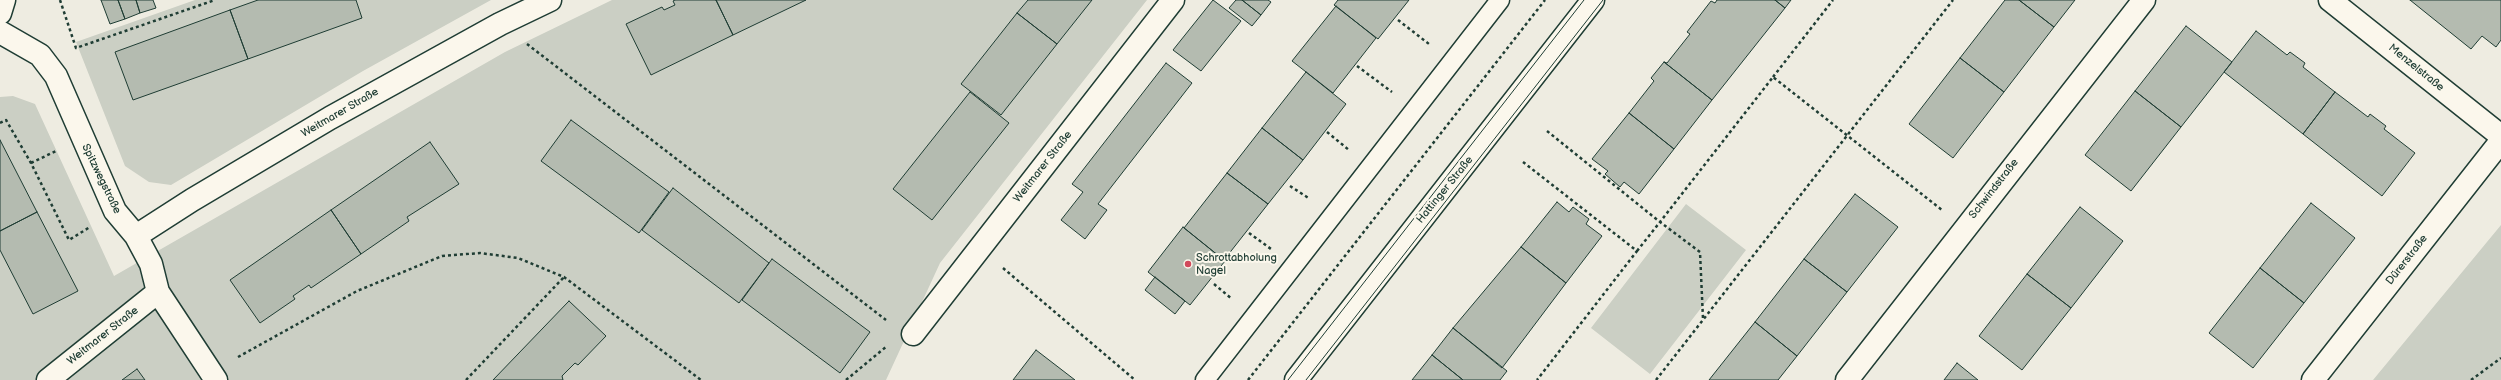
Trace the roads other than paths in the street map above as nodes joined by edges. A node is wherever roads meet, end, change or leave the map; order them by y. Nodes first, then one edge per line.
1 (4, 0) edge
2 (550, 0) edge
3 (1173, 0) edge
4 (1500, 0) edge
5 (1594, 0) edge
6 (2144, 0) edge
7 (2330, 0) edge
8 (0, 13) edge
9 (0, 32) edge
10 (2501, 136) edge
11 (2501, 140) edge
12 (136, 236) junction
13 (158, 292) junction
14 (913, 334) road end
15 (214, 376) edge
16 (48, 380) edge
17 (1205, 380) edge
18 (1296, 380) edge
19 (1847, 380) edge
20 (2313, 380) edge

1 - 8 street
2 - 12 street, Weitmarer Straße
3 - 14 street, Weitmarer Straße
4 - 17 lane
5 - 18 street, Hattinger Straße
6 - 19 street, Schwindstraße
7 - 10 street, Menzelstraße
9 - 12 street, Spitzwegstraße
11 - 20 street, Dürerstraße
12 - 13 street, Spitzwegstraße
13 - 15 street, Spitzwegstraße
13 - 16 street, Weitmarer Straße

